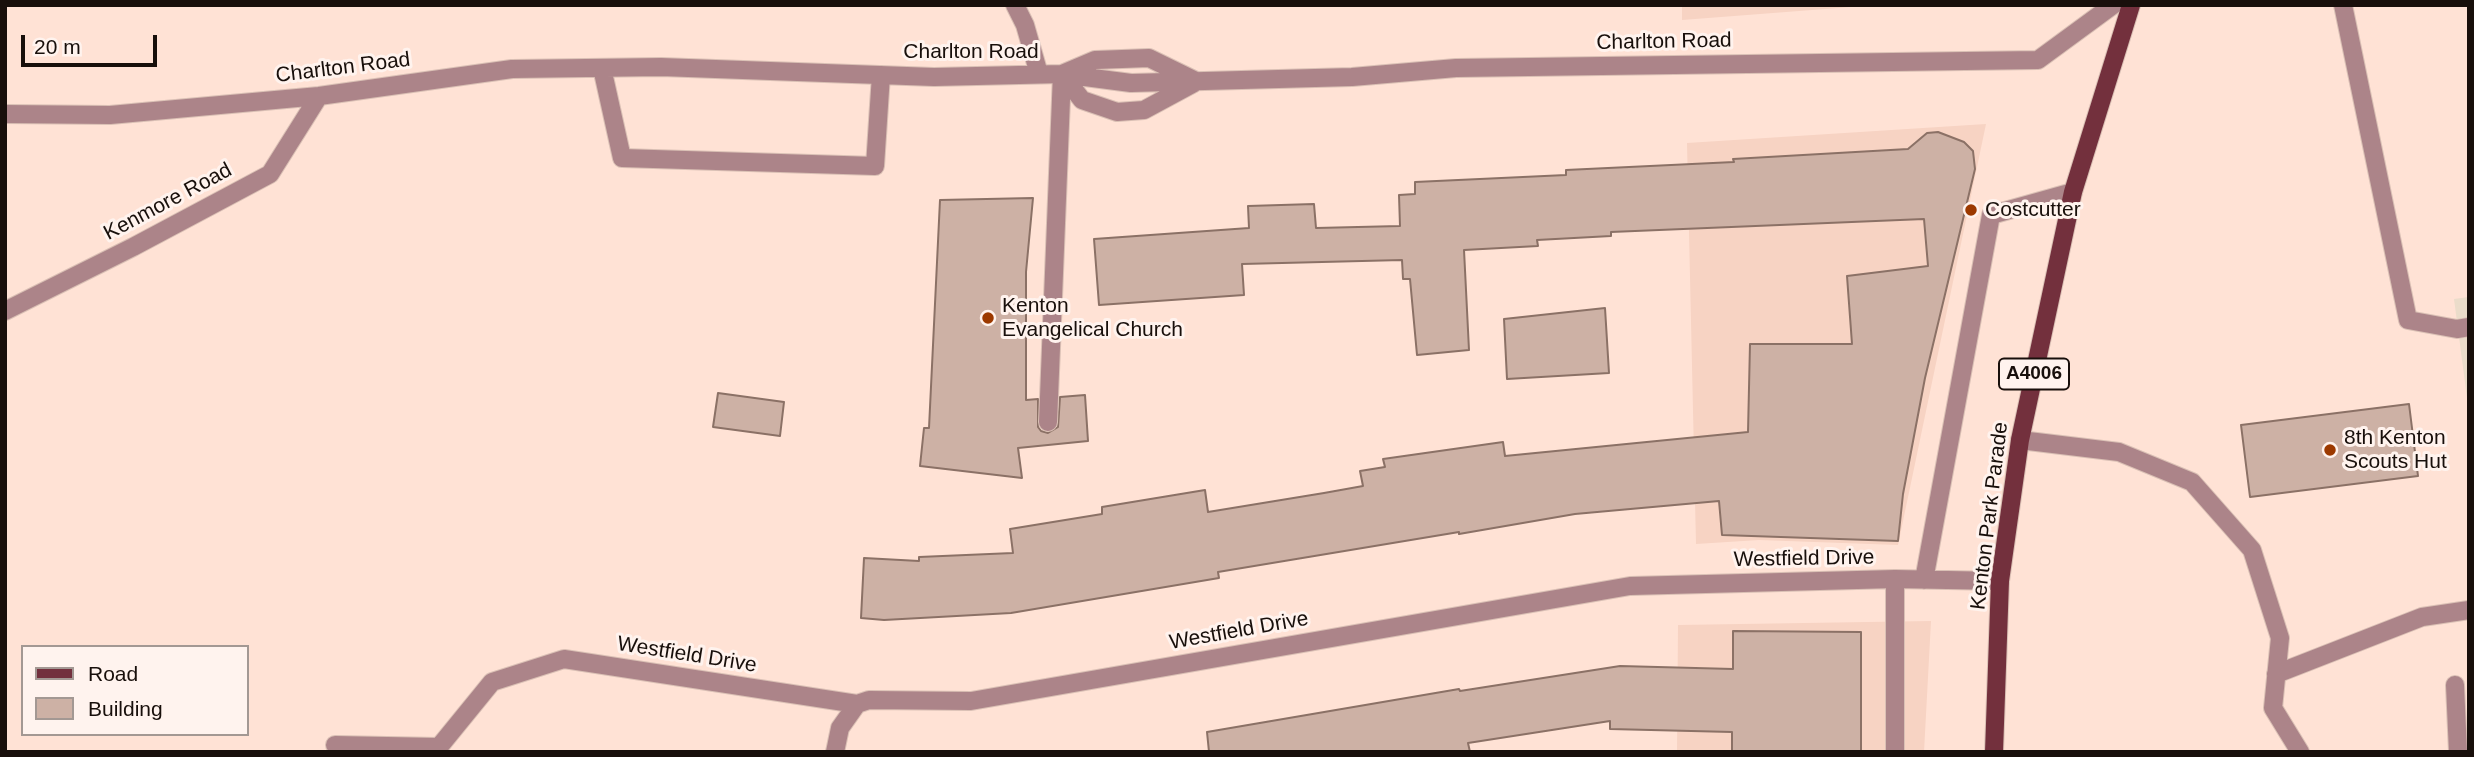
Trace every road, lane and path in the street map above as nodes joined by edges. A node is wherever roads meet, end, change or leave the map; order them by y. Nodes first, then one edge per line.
1 (1015, 5) edge
2 (2113, 5) edge
3 (2131, 5) edge
4 (2343, 5) edge
5 (601, 68) junction
6 (1039, 74) junction
7 (1062, 74) junction
8 (881, 75) junction
9 (1197, 82) junction
10 (319, 96) junction
11 (5, 114) edge
12 (2073, 192) junction
13 (5, 311) edge
14 (2469, 327) edge
15 (1048, 422) dead end
16 (2020, 440) junction
17 (1895, 579) junction
18 (1924, 580) junction
19 (2000, 581) junction
20 (2469, 610) edge
21 (2276, 674) junction
22 (2455, 685) dead end
23 (857, 705) junction
24 (335, 745) dead end
25 (835, 752) edge
26 (1895, 752) edge
27 (1994, 752) edge
28 (2300, 752) edge
29 (2458, 752) edge

1 - 6 street
2 - 9 street, Charlton Road
3 - 12 main road, Kenton Park Parade / A4006
4 - 14 street
5 - 8 street, Charlton Road
5 - 8 street, Charlton Road
5 - 10 street, Charlton Road
6 - 7 street, Charlton Road
6 - 8 street, Charlton Road
7 - 9 street, Charlton Road
7 - 9 street, Charlton Road
7 - 15 street
10 - 11 street, Charlton Road
10 - 13 street, Kenmore Road
12 - 16 main road, Kenton Park Parade / A4006
12 - 18 street
16 - 19 main road, Kenton Park Parade / A4006
16 - 21 street
17 - 18 street, Westfield Drive
17 - 23 street, Westfield Drive
17 - 26 street
18 - 19 street, Westfield Drive
19 - 27 main road, Kenton Park Parade / A4006
20 - 21 street
21 - 28 street
22 - 29 street
23 - 24 street, Westfield Drive
23 - 25 street

